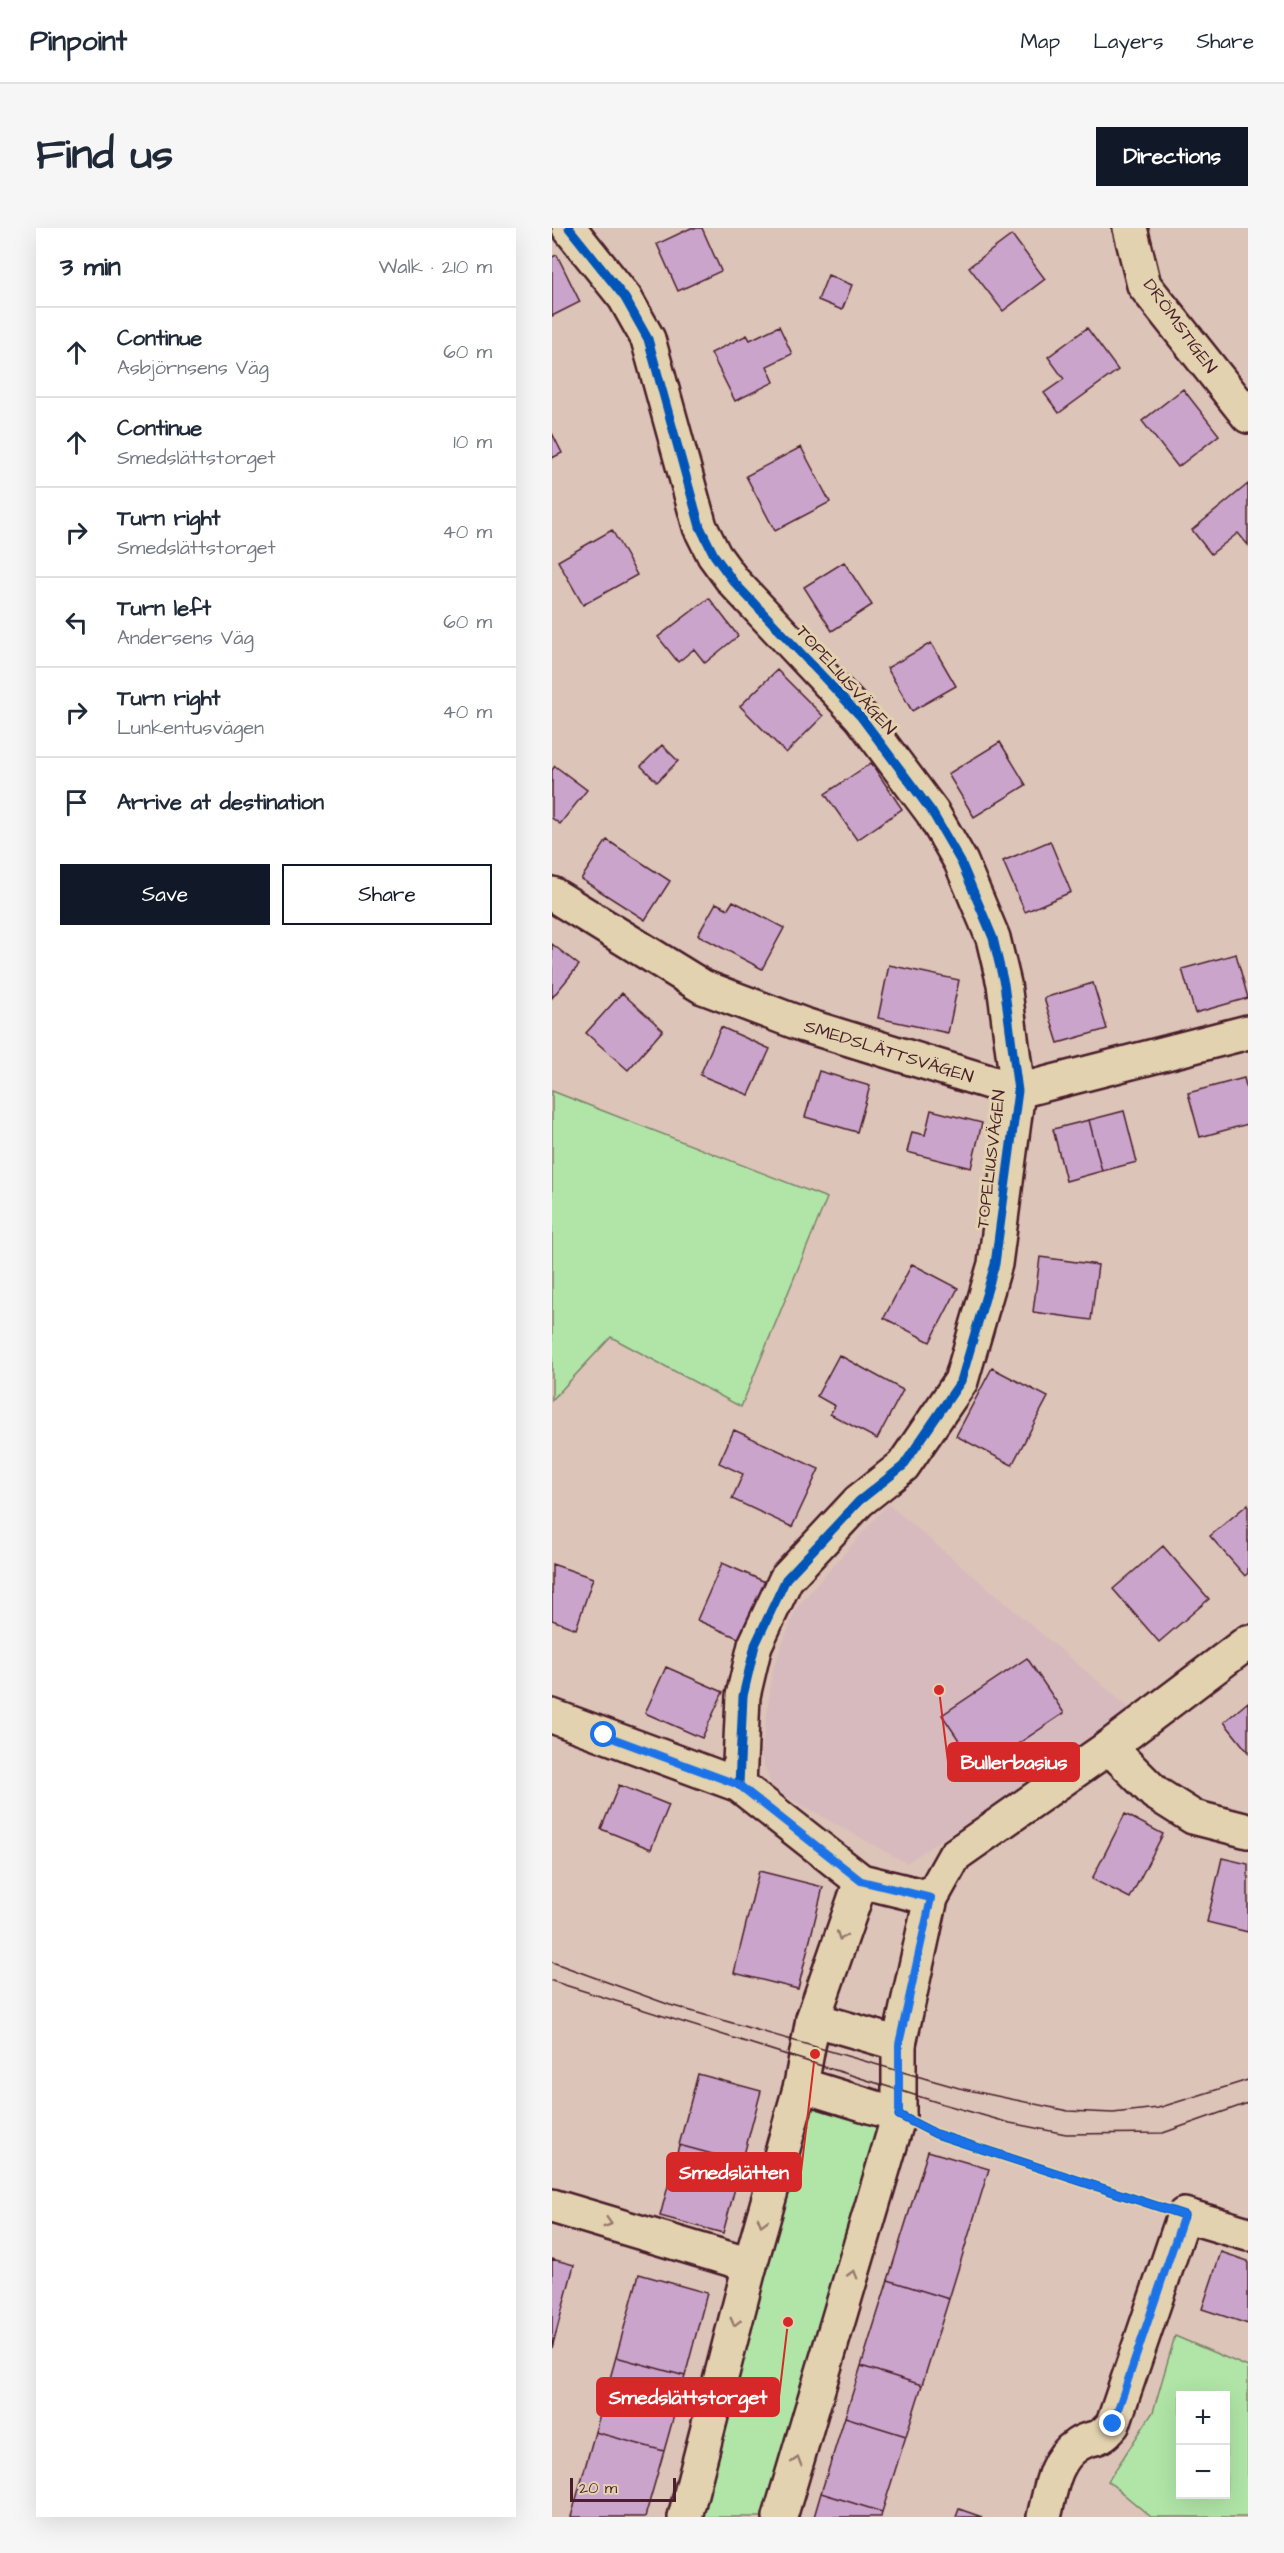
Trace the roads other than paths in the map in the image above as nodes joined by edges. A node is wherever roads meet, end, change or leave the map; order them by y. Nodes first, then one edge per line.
1 (569, 228) edge
2 (1130, 228) edge
3 (1248, 416) edge
4 (552, 894) edge
5 (1248, 1032) edge
6 (1018, 1091) junction
7 (1248, 1642) edge
8 (552, 1716) edge
9 (1109, 1747) junction
10 (739, 1785) junction
11 (1248, 1832) edge
12 (861, 1881) junction
13 (931, 1898) junction
14 (813, 2019) junction
15 (899, 2044) junction
16 (801, 2085) junction
17 (899, 2115) junction
18 (552, 2206) edge
19 (1248, 2234) edge
20 (750, 2265) junction
21 (685, 2517) edge
22 (780, 2517) edge
23 (1044, 2517) edge

1 - 6 street, TOPELIUSVÄGEN
2 - 3 street, DRÖMSTIGEN
4 - 6 street, SMEDSLÄTTSVÄGEN
5 - 6 street
6 - 10 street, TOPELIUSVÄGEN
7 - 9 street
8 - 10 street
9 - 11 street
9 - 13 street
10 - 12 street
12 - 13 street
12 -> 14 street
13 - 15 street
14 - 15 street
14 - 16 street
15 - 17 street
16 - 17 street
16 -> 20 street
22 -> 17 street
18 -> 20 street
19 - 23 street
20 -> 21 street

